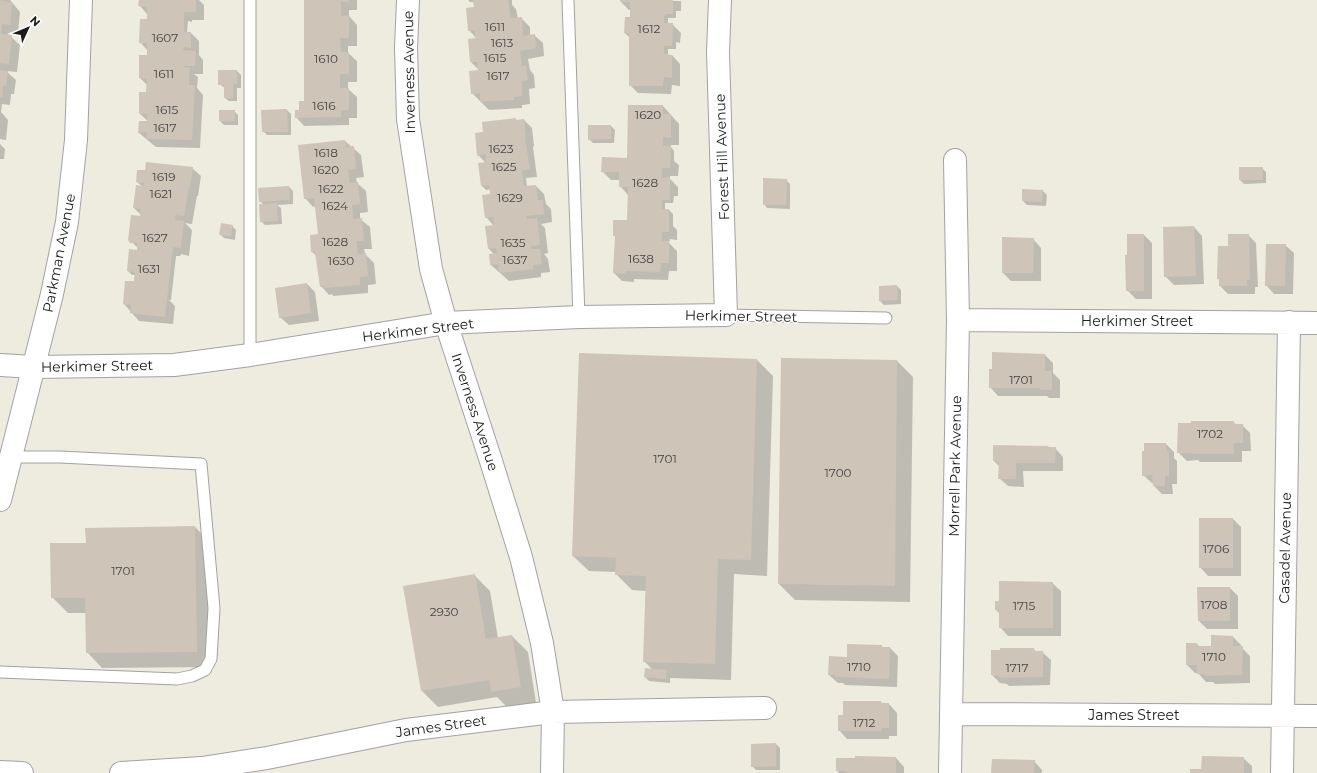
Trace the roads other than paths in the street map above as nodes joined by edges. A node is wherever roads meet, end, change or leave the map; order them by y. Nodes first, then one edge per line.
1 (81, 0) edge
2 (250, 0) edge
3 (408, 0) edge
4 (568, 0) edge
5 (720, 0) edge
6 (955, 160) dead end
7 (726, 315) junction
8 (579, 316) junction
9 (886, 318) dead end
10 (958, 320) junction
11 (1289, 322) junction
12 (446, 323) junction
13 (1317, 323) edge
14 (250, 355) junction
15 (0, 364) edge
16 (34, 367) junction
17 (5, 457) edge
18 (0, 500) edge
19 (0, 672) edge
20 (765, 708) dead end
21 (553, 712) junction
22 (951, 714) junction
23 (1283, 716) junction
24 (1317, 716) edge
25 (202, 770) edge
26 (0, 772) edge
27 (22, 773) edge
28 (121, 773) edge
29 (552, 773) edge
30 (950, 773) edge
31 (1282, 773) edge

1 - 16 street, Parkman Avenue
2 - 14 lane
3 - 12 street, Inverness Avenue
4 - 8 lane
5 - 7 street, Forest Hill Avenue
6 - 10 street, Morrell Park Avenue
7 - 8 street, Herkimer Street
7 - 9 lane, Herkimer Street
8 - 12 street, Herkimer Street
10 - 11 street, Herkimer Street
10 - 22 street, Morrell Park Avenue
11 - 13 street, Herkimer Street
11 - 23 street, Casadel Avenue
12 - 14 street, Herkimer Street
12 - 21 street, Inverness Avenue
14 - 16 street, Herkimer Street
15 - 16 street, Herkimer Street
16 - 17 street, Parkman Avenue
17 - 18 street, Parkman Avenue
17 - 19 lane
20 - 21 street, James Street
21 - 25 street, James Street
21 - 29 street, Inverness Avenue
22 - 23 street, James Street
22 - 30 street, Morrell Park Avenue
23 - 24 street, James Street
23 - 31 street, Casadel Avenue
25 - 28 street, James Street
26 - 27 street

